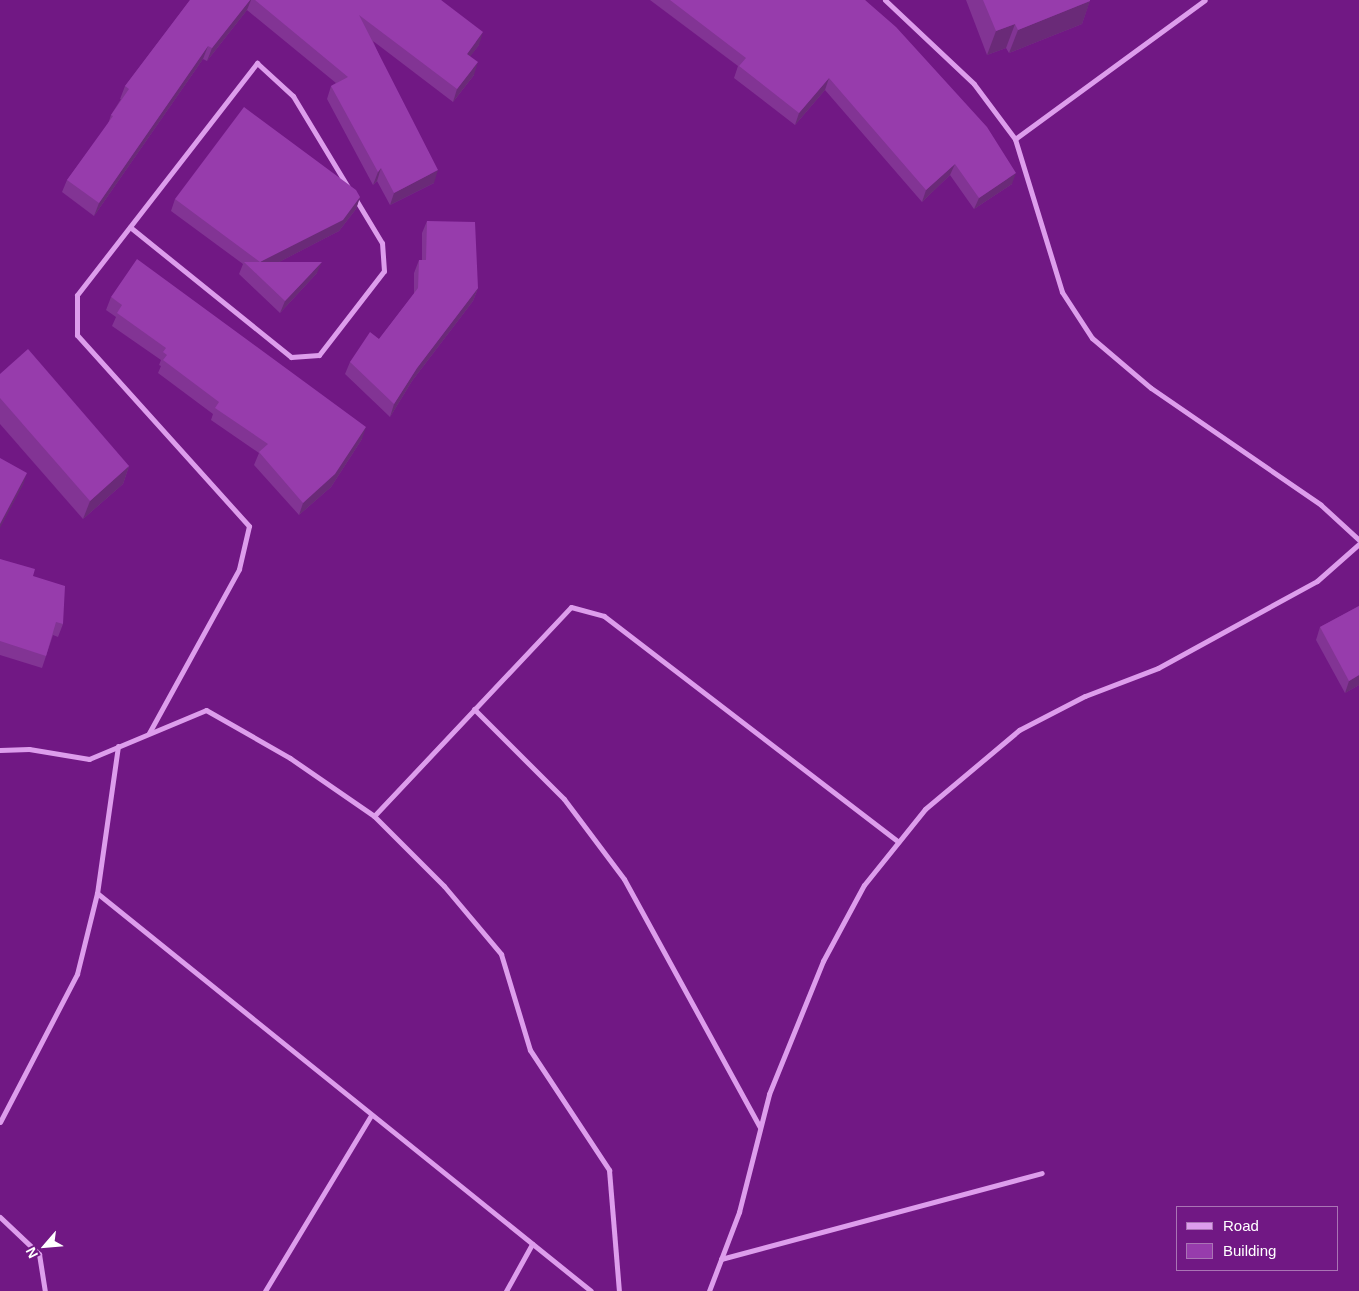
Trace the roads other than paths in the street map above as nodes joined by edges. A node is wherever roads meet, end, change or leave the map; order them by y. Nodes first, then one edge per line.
1 (886, 0) edge
2 (1205, 0) edge
3 (1015, 139) junction
4 (130, 227) junction
5 (1359, 542) edge
6 (474, 709) junction
7 (149, 734) junction
8 (118, 746) junction
9 (0, 750) edge
10 (374, 816) junction
11 (898, 842) junction
12 (97, 893) junction
13 (371, 1115) junction
14 (0, 1122) edge
15 (760, 1127) junction
16 (1042, 1173) dead end
17 (0, 1217) edge
18 (532, 1244) junction
19 (721, 1258) junction
20 (45, 1291) edge
21 (265, 1291) edge
22 (506, 1291) edge
23 (591, 1291) edge
24 (620, 1291) edge
25 (709, 1291) edge

1 - 3 street
2 - 3 street
3 - 5 street
4 - 4 street
4 - 7 street
5 - 11 street
6 - 10 street
6 - 11 street
6 - 15 street
7 - 8 street
7 - 10 street
8 - 9 street
8 - 12 street
10 - 24 street
11 - 15 street
12 - 13 street
12 - 14 street
13 - 18 street
13 - 21 street
15 - 19 street
16 - 19 street
17 - 20 street
18 - 22 street
18 - 23 street
19 - 25 street

